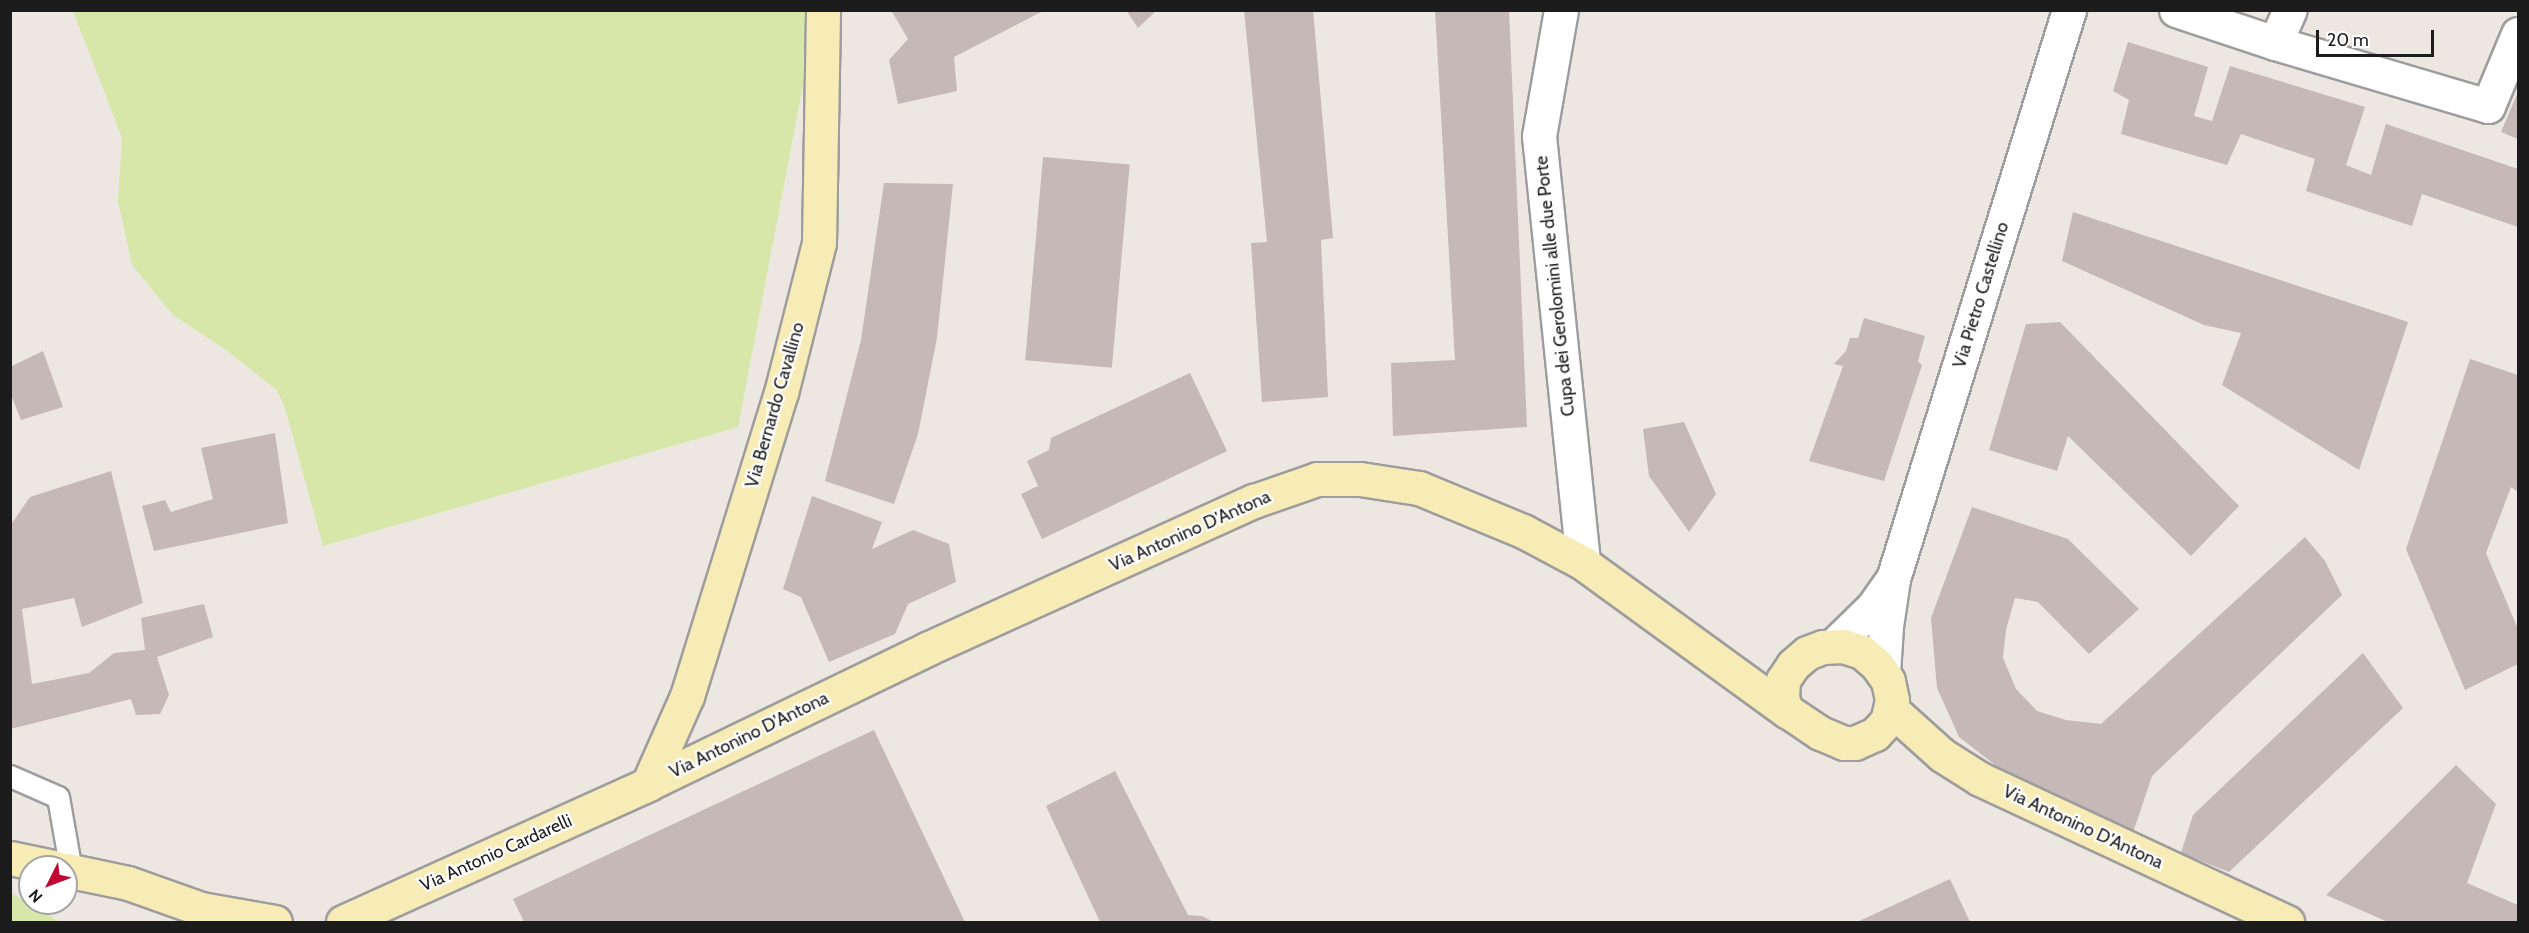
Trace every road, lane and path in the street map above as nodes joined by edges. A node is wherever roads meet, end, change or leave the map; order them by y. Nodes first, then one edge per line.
1 (823, 10) edge
2 (1561, 10) edge
3 (2068, 10) edge
4 (2176, 10) edge
5 (2290, 10) edge
6 (2518, 34) edge
7 (2275, 43) junction
8 (1583, 563) junction
9 (1893, 579) junction
10 (1833, 646) junction
11 (1883, 673) junction
12 (1785, 696) junction
13 (1892, 710) junction
14 (10, 776) edge
15 (648, 784) junction
16 (63, 855) edge
17 (78, 872) edge
18 (128, 883) junction
19 (162, 922) edge
20 (274, 922) edge
21 (343, 922) edge
22 (2287, 922) edge

1 - 15 main road, Via Bernardo Cavallino
2 - 8 street, Cupa dei Gerolomini alle due Porte
3 - 9 street, Via Pietro Castellino
4 - 7 street
5 - 7 street
6 - 7 street
8 - 12 main road, Via Antonino D'Antona
8 - 15 main road, Via Antonino D'Antona
9 - 10 street, Via Pietro Castellino
9 - 11 street, Via Pietro Castellino
10 - 11 main road
10 - 12 main road
11 - 13 main road
12 - 13 main road
13 - 22 main road, Via Antonino D'Antona
14 - 16 lane
15 - 21 main road, Via Antonio Cardarelli
17 - 18 main road
18 - 19 main road
18 - 20 main road

